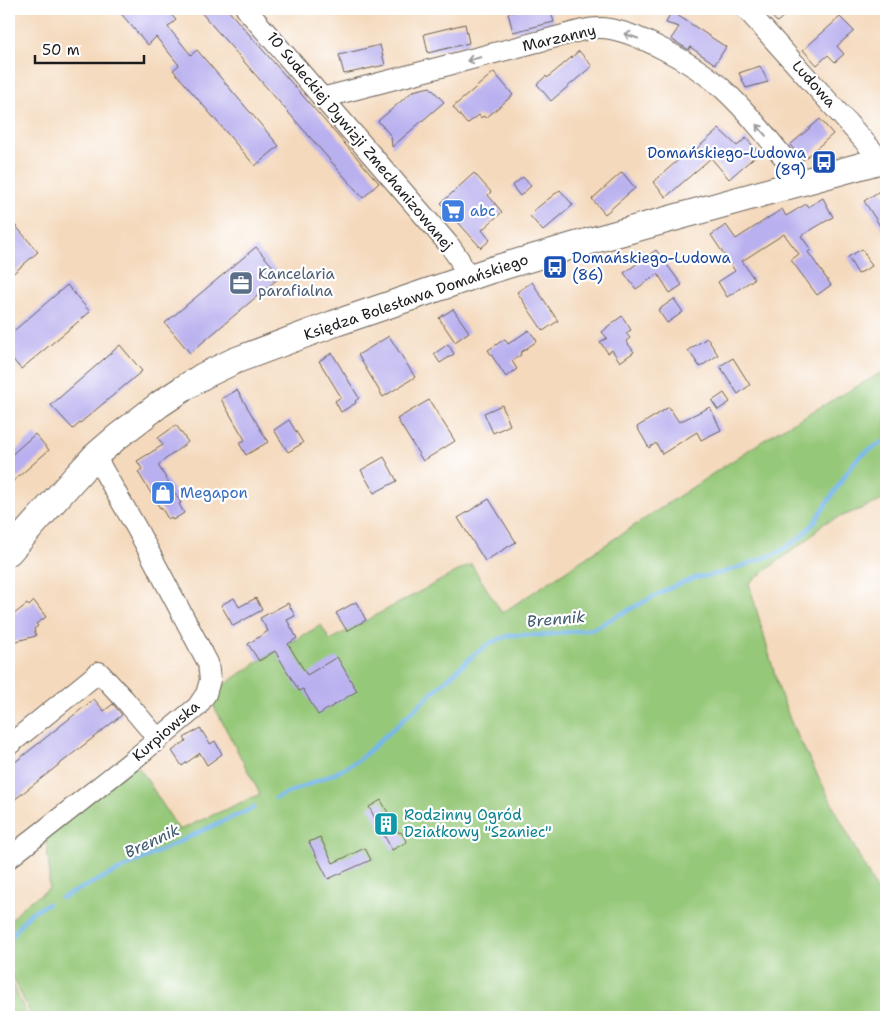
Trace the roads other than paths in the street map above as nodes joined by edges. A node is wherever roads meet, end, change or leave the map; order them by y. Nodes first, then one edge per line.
1 (246, 9) edge
2 (746, 9) edge
3 (322, 98) junction
4 (882, 160) edge
5 (800, 183) junction
6 (468, 278) junction
7 (96, 456) junction
8 (9, 552) edge
9 (158, 739) junction
10 (9, 745) edge
11 (9, 858) edge

1 - 3 street, 10 Sudeckiej Dywizji Zmechanizowanej
2 - 4 street, Ludowa
5 -> 3 street, Marzanny
3 - 6 street, 10 Sudeckiej Dywizji Zmechanizowanej
4 - 5 main road, Księdza Bolesława Domańskiego
5 - 6 main road, Księdza Bolesława Domańskiego
6 - 7 main road, Księdza Bolesława Domańskiego
7 - 8 main road, Księdza Bolesława Domańskiego
7 - 9 street, Kurpiowska
9 - 10 street
9 - 11 street, Kurpiowska

